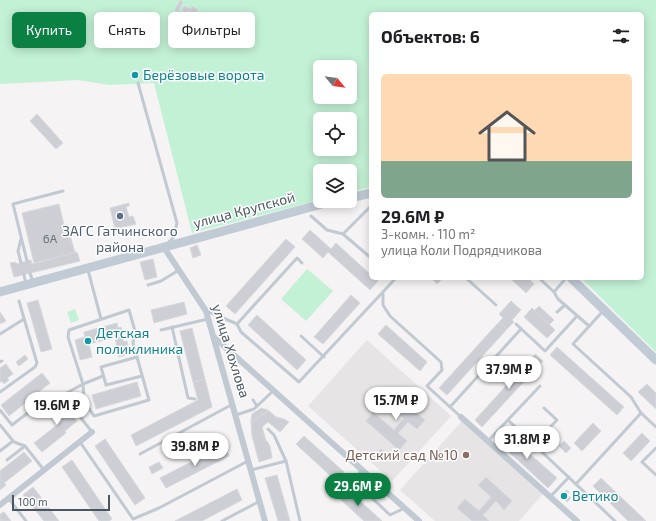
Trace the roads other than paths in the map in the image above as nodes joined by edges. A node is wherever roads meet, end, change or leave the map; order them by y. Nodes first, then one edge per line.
1 (138, 83) dead end
2 (63, 191) dead end
3 (369, 193) edge
4 (357, 196) edge
5 (313, 206) edge
6 (369, 208) edge
7 (311, 216) dead end
8 (343, 234) junction
9 (21, 238) junction
10 (163, 246) junction
11 (369, 256) edge
12 (27, 261) dead end
13 (21, 263) dead end
14 (302, 263) dead end
15 (87, 268) junction
16 (179, 270) junction
17 (395, 280) edge
18 (468, 280) edge
19 (541, 280) edge
20 (564, 280) edge
21 (573, 280) edge
22 (148, 285) dead end
23 (0, 292) edge
24 (383, 292) junction
25 (554, 292) junction
26 (19, 301) dead end
27 (496, 305) dead end
28 (565, 305) junction
29 (604, 310) junction
30 (206, 311) junction
31 (557, 312) dead end
32 (577, 316) junction
33 (24, 318) junction
34 (101, 318) junction
35 (208, 319) junction
36 (237, 324) junction
37 (516, 324) dead end
38 (589, 326) junction
39 (172, 327) junction
40 (521, 329) junction
41 (161, 330) dead end
42 (0, 334) edge
43 (301, 336) dead end
44 (214, 338) junction
45 (233, 355) junction
46 (324, 357) junction
47 (137, 358) junction
48 (656, 360) edge
49 (221, 361) junction
50 (104, 376) junction
51 (142, 376) junction
52 (83, 384) junction
53 (540, 386) dead end
54 (274, 390) junction
55 (0, 392) edge
56 (195, 399) dead end
57 (253, 400) dead end
58 (232, 404) junction
59 (257, 406) junction
60 (450, 408) junction
61 (544, 408) dead end
62 (0, 410) edge
63 (29, 412) dead end
64 (642, 413) junction
65 (236, 415) junction
66 (461, 417) joint
67 (508, 420) junction
68 (0, 425) edge
69 (656, 427) edge
70 (268, 429) dead end
71 (92, 432) joint
72 (13, 441) junction
73 (488, 441) junction
74 (80, 442) junction
75 (534, 444) junction
76 (25, 446) junction
77 (656, 448) edge
78 (0, 451) edge
79 (140, 454) dead end
80 (7, 460) dead end
81 (248, 461) junction
82 (286, 462) junction
83 (361, 469) junction
84 (44, 470) junction
85 (251, 470) junction
86 (656, 475) edge
87 (569, 477) junction
88 (576, 484) junction
89 (550, 497) junction
90 (9, 498) junction
91 (260, 501) junction
92 (0, 505) edge
93 (405, 508) junction
94 (134, 520) edge
95 (26, 521) edge
96 (222, 521) edge
97 (265, 521) edge
98 (300, 521) edge
99 (420, 521) edge
100 (577, 521) edge
101 (615, 521) edge

1 - 10 lane
2 - 9 lane
3 - 4 street
5 - 10 street, улица Крупской
6 - 8 lane
7 - 8 lane
8 - 11 lane
9 - 12 lane
9 - 13 lane
10 - 15 street
10 - 16 street, улица Хохлова
14 - 36 lane
15 - 23 street
15 - 34 lane
16 - 22 lane
16 - 30 street, улица Хохлова
17 - 24 lane
18 - 27 lane
19 - 25 lane
20 - 25 lane
21 - 29 street
24 - 46 lane
24 - 60 lane
25 - 28 lane
26 - 33 lane
28 - 31 lane
28 - 32 lane
29 - 38 lane
29 - 48 street
30 - 35 street, улица Хохлова
30 - 36 lane
32 - 38 lane
32 - 40 lane
33 - 42 lane
33 - 55 lane
34 - 47 lane
34 - 52 lane
35 - 39 lane
35 - 44 street, улица Хохлова
36 - 46 lane
37 - 40 lane
38 - 64 lane
39 - 41 lane
39 - 56 lane
40 - 60 lane
43 - 46 lane
44 - 45 street
44 - 49 street, улица Хохлова
45 - 49 street
45 - 54 street
47 - 50 lane
47 - 51 lane
49 - 58 street, улица Хохлова
50 - 51 lane
50 - 52 lane
51 - 52 lane
52 - 71 lane
53 - 67 lane
54 - 59 lane
54 - 83 street
57 - 59 lane
58 - 65 street, улица Хохлова
58 - 79 lane
59 - 65 lane
60 - 66 lane
61 - 75 lane
62 - 63 lane
64 - 69 lane
64 - 88 lane
65 - 81 street, улица Хохлова
66 - 73 street
67 - 73 lane
67 - 75 lane
68 - 72 lane
70 - 82 lane
71 - 74 street
72 - 76 lane
72 - 78 lane
73 - 89 street
74 - 84 street
74 - 94 lane
75 - 87 lane
76 - 80 lane
76 - 84 lane
77 - 86 lane
81 - 85 street, улица Хохлова
81 - 94 lane
82 - 85 lane
82 - 98 lane
83 - 93 street
83 - 93 lane
84 - 90 street
85 - 91 street, улица Хохлова
87 - 88 lane
87 - 89 lane
88 - 101 lane
89 - 100 street
90 - 92 street
90 - 95 lane
91 - 96 lane
91 - 97 street, улица Хохлова
93 - 99 street

